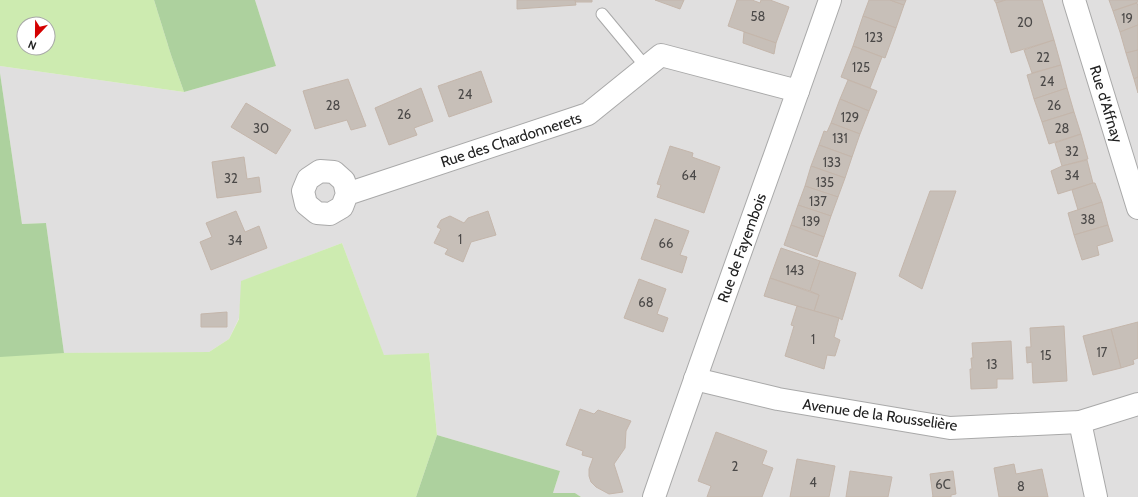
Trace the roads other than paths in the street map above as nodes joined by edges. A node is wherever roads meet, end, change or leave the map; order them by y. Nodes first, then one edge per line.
1 (830, 0) edge
2 (1074, 0) edge
3 (602, 14) dead end
4 (646, 67) junction
5 (798, 92) junction
6 (347, 194) dead end
7 (1138, 208) edge
8 (695, 379) junction
9 (1138, 404) edge
10 (1080, 422) junction
11 (654, 497) edge
12 (1096, 497) edge

1 - 5 street, Rue de Fayembois
2 - 7 street, Rue d'Affnay
3 - 4 lane
4 - 5 street, Rue des Chardonnerets
4 - 6 street, Rue des Chardonnerets
5 - 8 street, Rue de Fayembois
8 - 10 street, Avenue de la Rousselière
8 - 11 street, Rue de Fayembois
9 - 10 street, Avenue de la Rousselière
10 - 12 street

